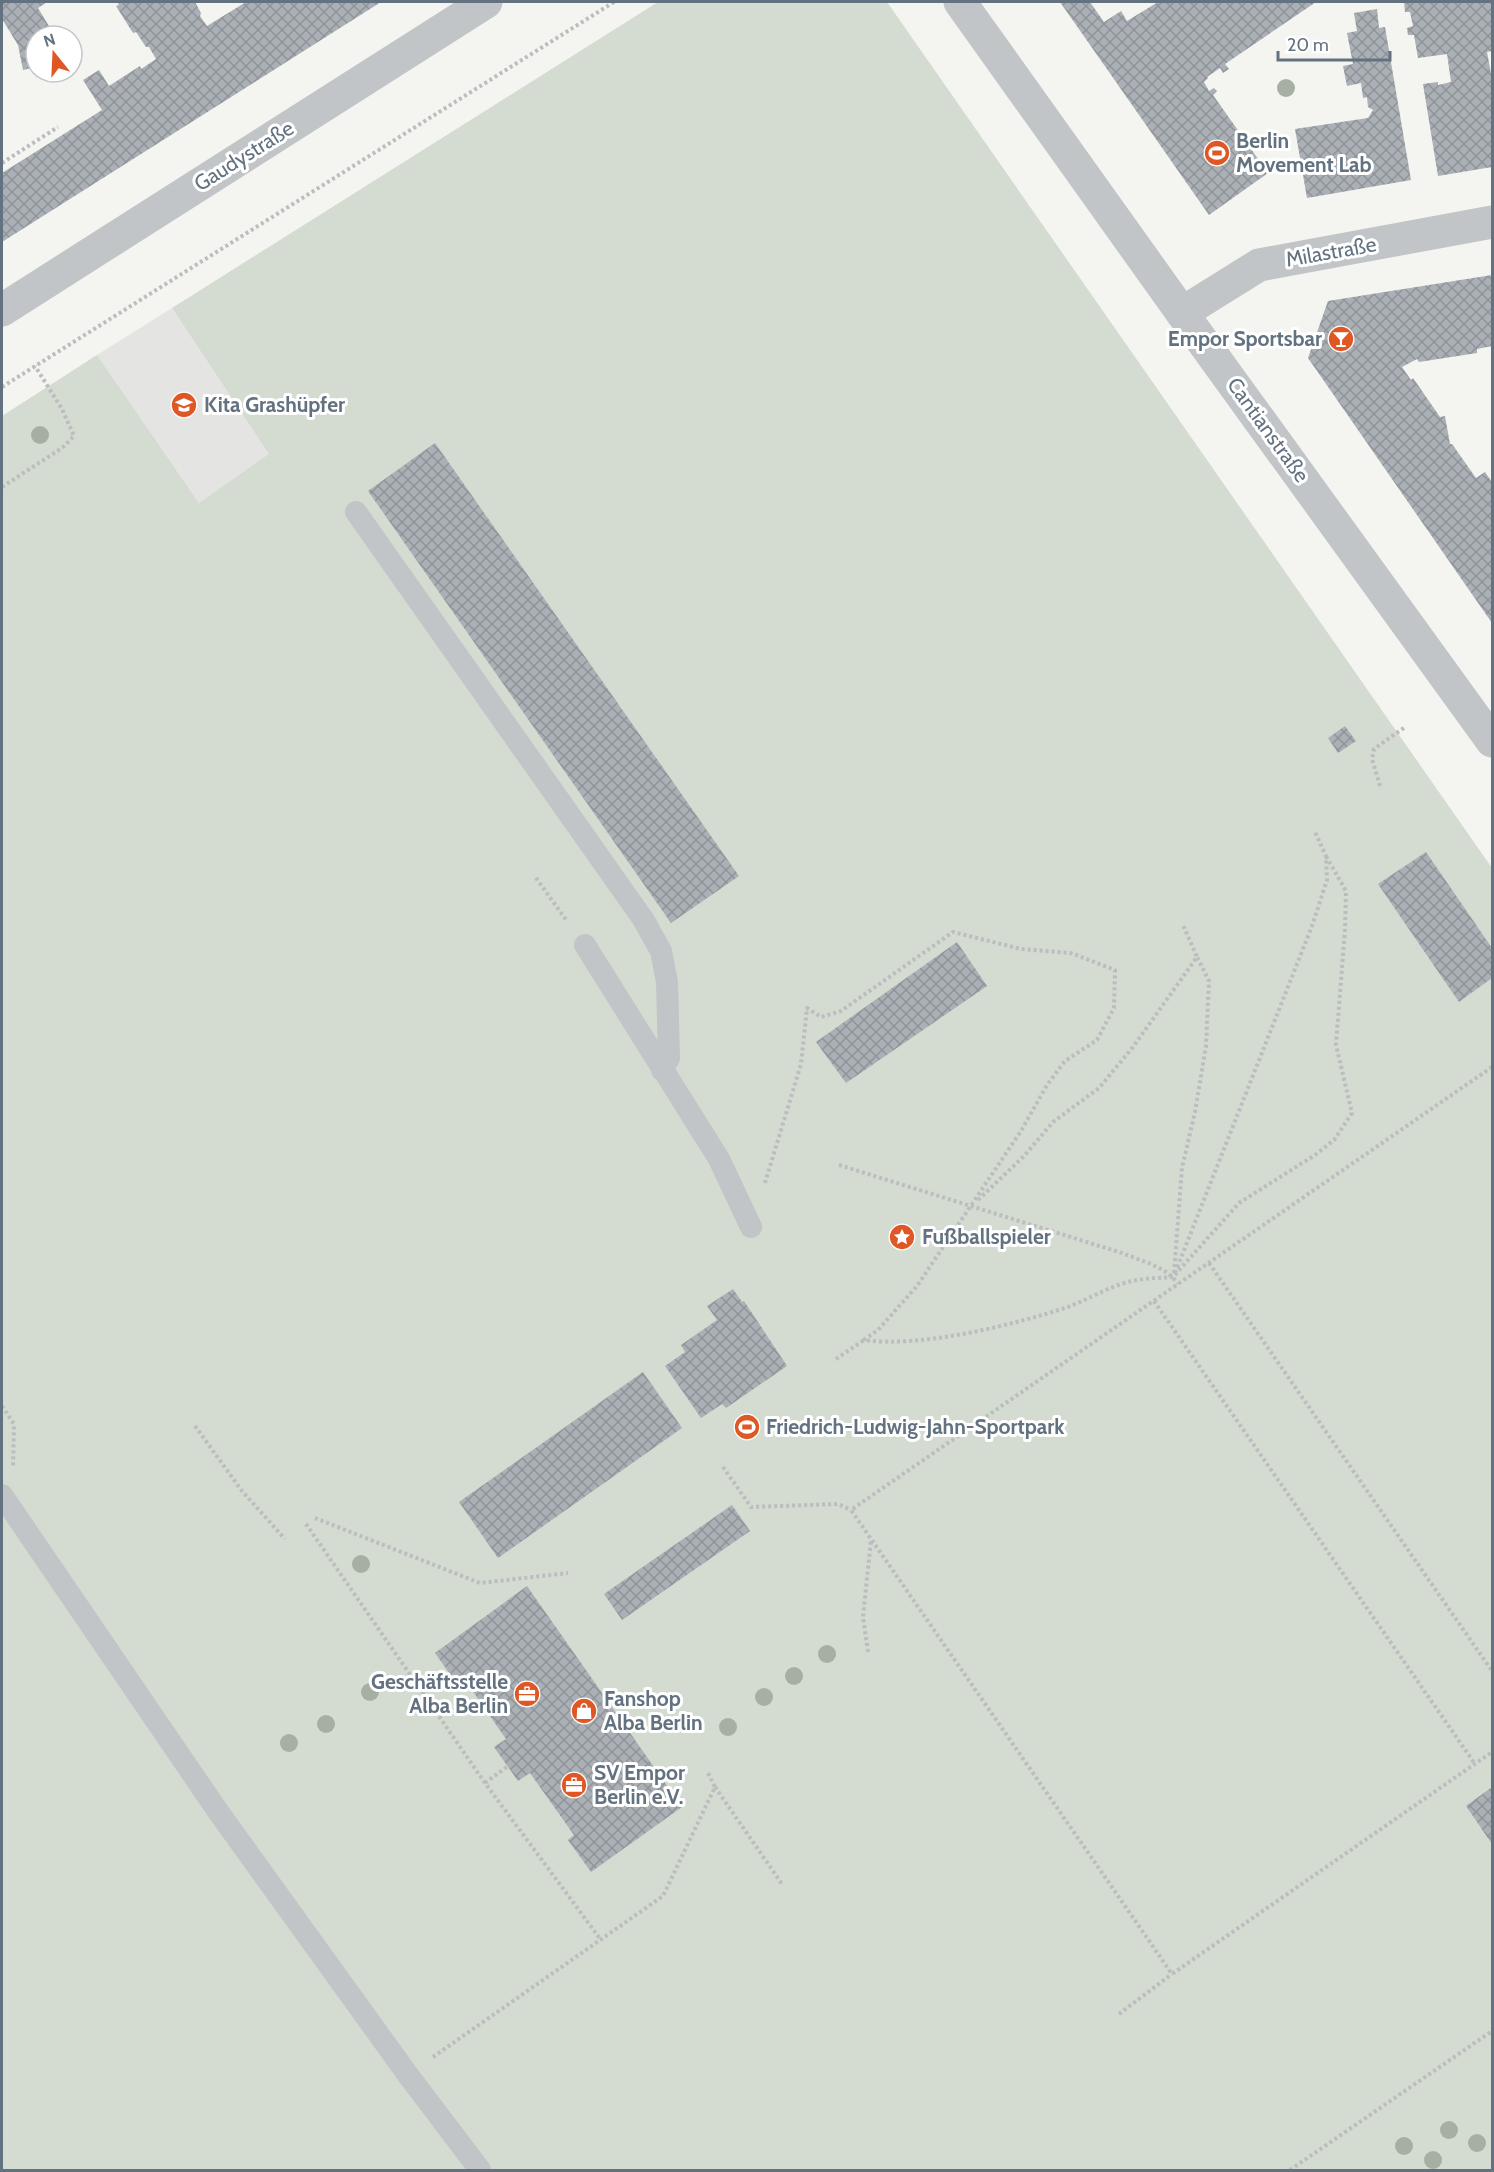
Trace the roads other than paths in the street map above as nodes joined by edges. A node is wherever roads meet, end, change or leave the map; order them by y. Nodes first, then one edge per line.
1 (486, 2) edge
2 (960, 2) edge
3 (1492, 222) edge
4 (2, 310) edge
5 (1182, 313) junction
6 (356, 512) dead end
7 (1492, 741) edge
8 (585, 945) road end
9 (662, 1070) junction
10 (752, 1227) road end
11 (2, 1495) edge
12 (480, 2170) edge

1 - 4 street, Gaudystraße
2 - 5 street, Cantianstraße
3 - 5 street, Milastraße
5 - 7 street, Cantianstraße
6 - 9 lane
8 - 9 lane
9 - 10 lane
11 - 12 lane

